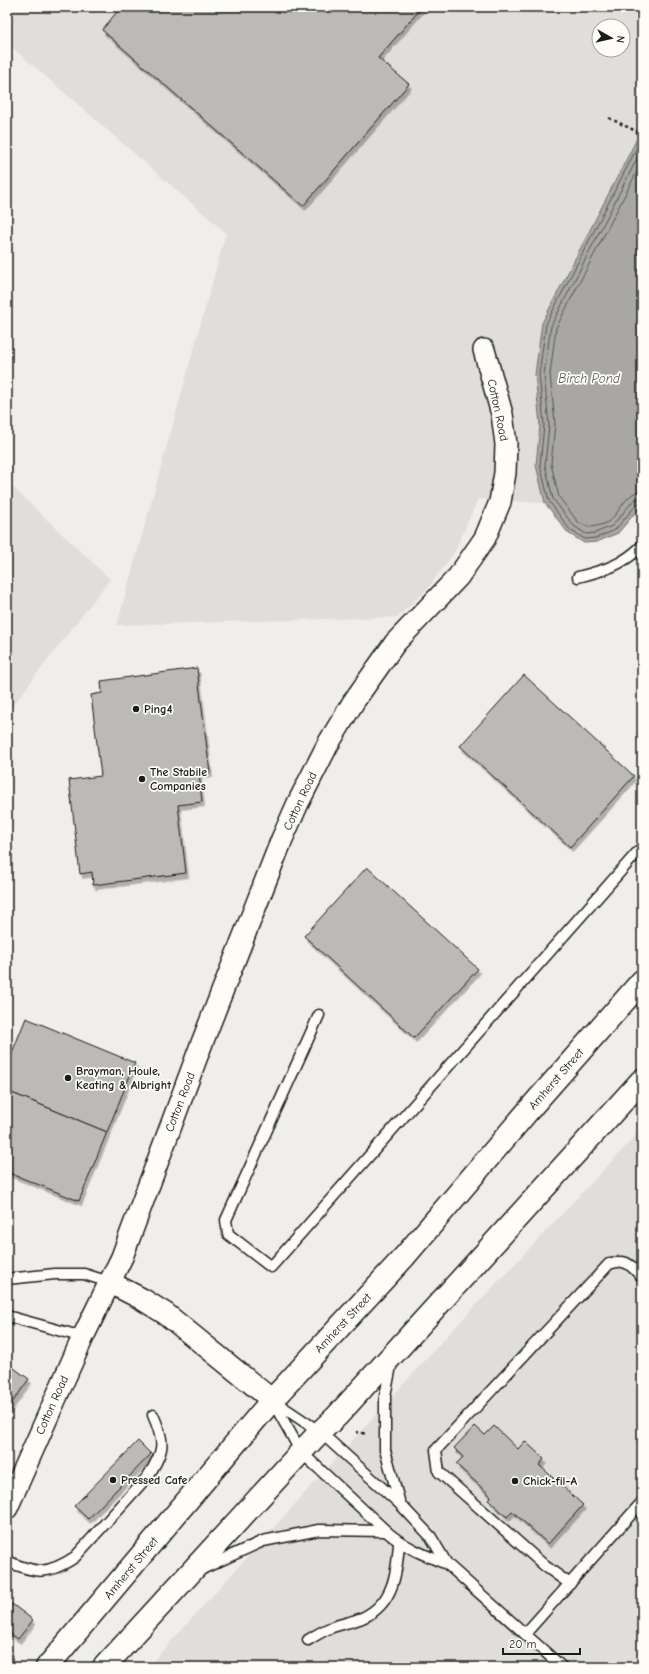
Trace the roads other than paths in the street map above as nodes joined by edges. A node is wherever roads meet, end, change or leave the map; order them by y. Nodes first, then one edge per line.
1 (484, 350) dead end
2 (642, 546) edge
3 (578, 576) dead end
4 (642, 847) edge
5 (642, 981) edge
6 (319, 1015) dead end
7 (642, 1080) edge
8 (642, 1277) edge
9 (7, 1279) edge
10 (109, 1282) junction
11 (7, 1316) edge
12 (83, 1337) junction
13 (394, 1354) junction
14 (272, 1400) junction
15 (153, 1415) dead end
16 (320, 1432) junction
17 (301, 1452) junction
18 (13, 1478) edge
19 (642, 1502) edge
20 (400, 1504) junction
21 (7, 1508) edge
22 (386, 1531) junction
23 (399, 1543) junction
24 (7, 1561) edge
25 (447, 1564) junction
26 (189, 1575) junction
27 (570, 1584) junction
28 (525, 1634) junction
29 (308, 1640) dead end
30 (47, 1667) edge
31 (104, 1667) edge
32 (562, 1667) edge

1 - 10 street, Cotton Road
2 - 3 lane
4 - 6 lane
5 - 14 highway, Amherst Street
7 - 13 highway
8 - 27 lane
9 - 10 lane
10 - 12 street, Cotton Road
10 - 14 street
11 - 12 lane
12 - 18 street, Cotton Road
13 - 16 highway
13 - 20 lane
14 - 16 lane
14 - 17 lane
14 - 30 highway, Amherst Street
15 - 24 lane
16 - 17 highway
16 - 20 lane
17 - 22 lane
17 - 26 highway
18 - 21 street, Cotton Road
19 - 27 lane
20 - 25 lane
22 - 23 lane
22 - 26 lane
23 - 25 lane
23 - 29 lane
25 - 28 lane
26 - 31 highway
27 - 28 lane
28 - 32 lane

